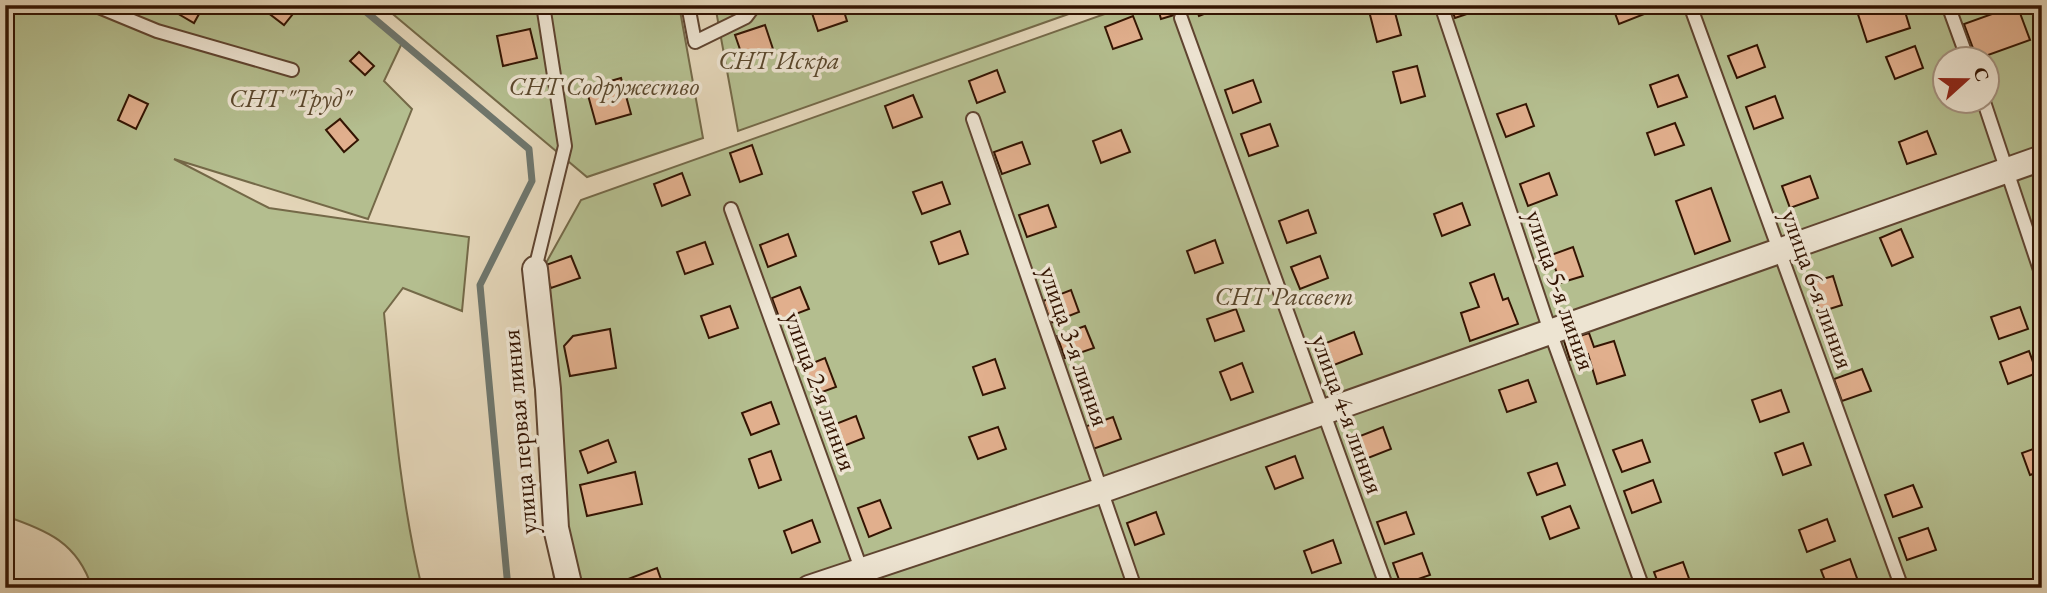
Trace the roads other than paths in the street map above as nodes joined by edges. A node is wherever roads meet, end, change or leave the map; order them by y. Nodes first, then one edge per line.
1 (94, 5) edge
2 (542, 5) edge
3 (688, 5) edge
4 (755, 5) edge
5 (1441, 5) edge
6 (1690, 5) edge
7 (1948, 5) edge
8 (1181, 18) dead end
9 (1963, 46) edge
10 (292, 70) dead end
11 (1989, 116) edge
12 (973, 119) dead end
13 (2042, 158) edge
14 (2009, 169) junction
15 (732, 209) dead end
16 (1780, 249) junction
17 (535, 269) joint
18 (2042, 276) edge
19 (1551, 334) junction
20 (1322, 411) junction
21 (1100, 491) junction
22 (865, 579) edge
23 (570, 588) edge
24 (809, 588) edge
25 (1135, 588) edge
26 (1387, 588) edge
27 (1643, 588) edge
28 (1902, 588) edge

1 - 10 lane
2 - 17 lane
3 - 4 lane
5 - 19 lane, улица 5-я линия
6 - 16 lane, улица 6-я линия
7 - 9 lane
8 - 20 lane, улица 4-я линия
11 - 14 lane
12 - 21 lane, улица 3-я линия
13 - 14 street
14 - 16 street
14 - 18 lane
15 - 22 lane, улица 2-я линия
16 - 19 street
16 - 28 lane, улица 6-я линия
17 - 23 street, улица первая линия
19 - 20 street
19 - 27 lane, улица 5-я линия
20 - 21 street
20 - 26 lane, улица 4-я линия
21 - 22 street
21 - 25 lane, улица 3-я линия
22 - 24 street

